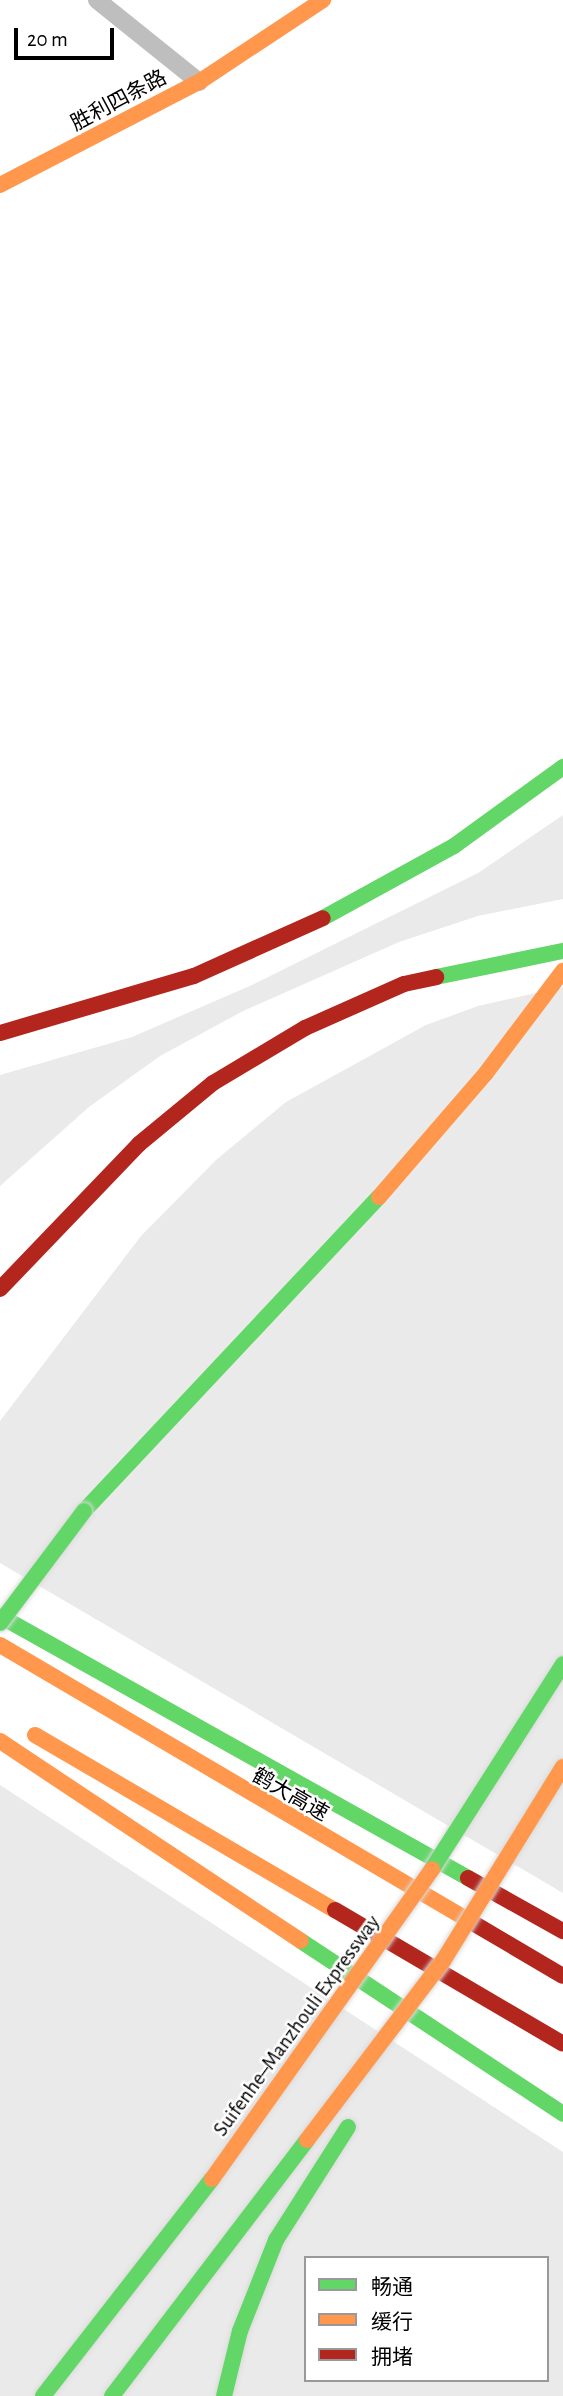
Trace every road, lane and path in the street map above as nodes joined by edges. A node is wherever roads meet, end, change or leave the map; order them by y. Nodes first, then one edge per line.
1 (97, 0) edge
2 (323, 0) edge
3 (199, 82) junction
4 (0, 185) edge
5 (563, 767) edge
6 (563, 951) edge
7 (563, 971) edge
8 (0, 1033) edge
9 (0, 1289) edge
10 (0, 1615) edge
11 (0, 1623) edge
12 (0, 1645) edge
13 (563, 1664) edge
14 (24, 1728) dead end
15 (0, 1741) edge
16 (563, 1767) edge
17 (563, 1931) edge
18 (443, 1961) junction
19 (563, 1976) edge
20 (563, 2044) edge
21 (373, 2082) dead end
22 (359, 2106) dead end
23 (563, 2114) edge
24 (43, 2396) edge
25 (112, 2396) edge
26 (224, 2396) edge

1 - 3 lane
2 - 3 main road, 胜利四条路
3 - 4 main road, 胜利四条路
5 - 8 main road
6 - 9 main road
7 - 11 main road, bridge
10 - 17 main road
12 - 19 main road, 鹤大高速
13 - 24 main road, Suifenhe–Manzhouli Expressway, bridge
14 - 20 main road
15 - 23 main road
16 - 18 main road, bridge
18 - 21 main road, bridge
18 - 25 main road, bridge
22 - 26 main road, bridge

